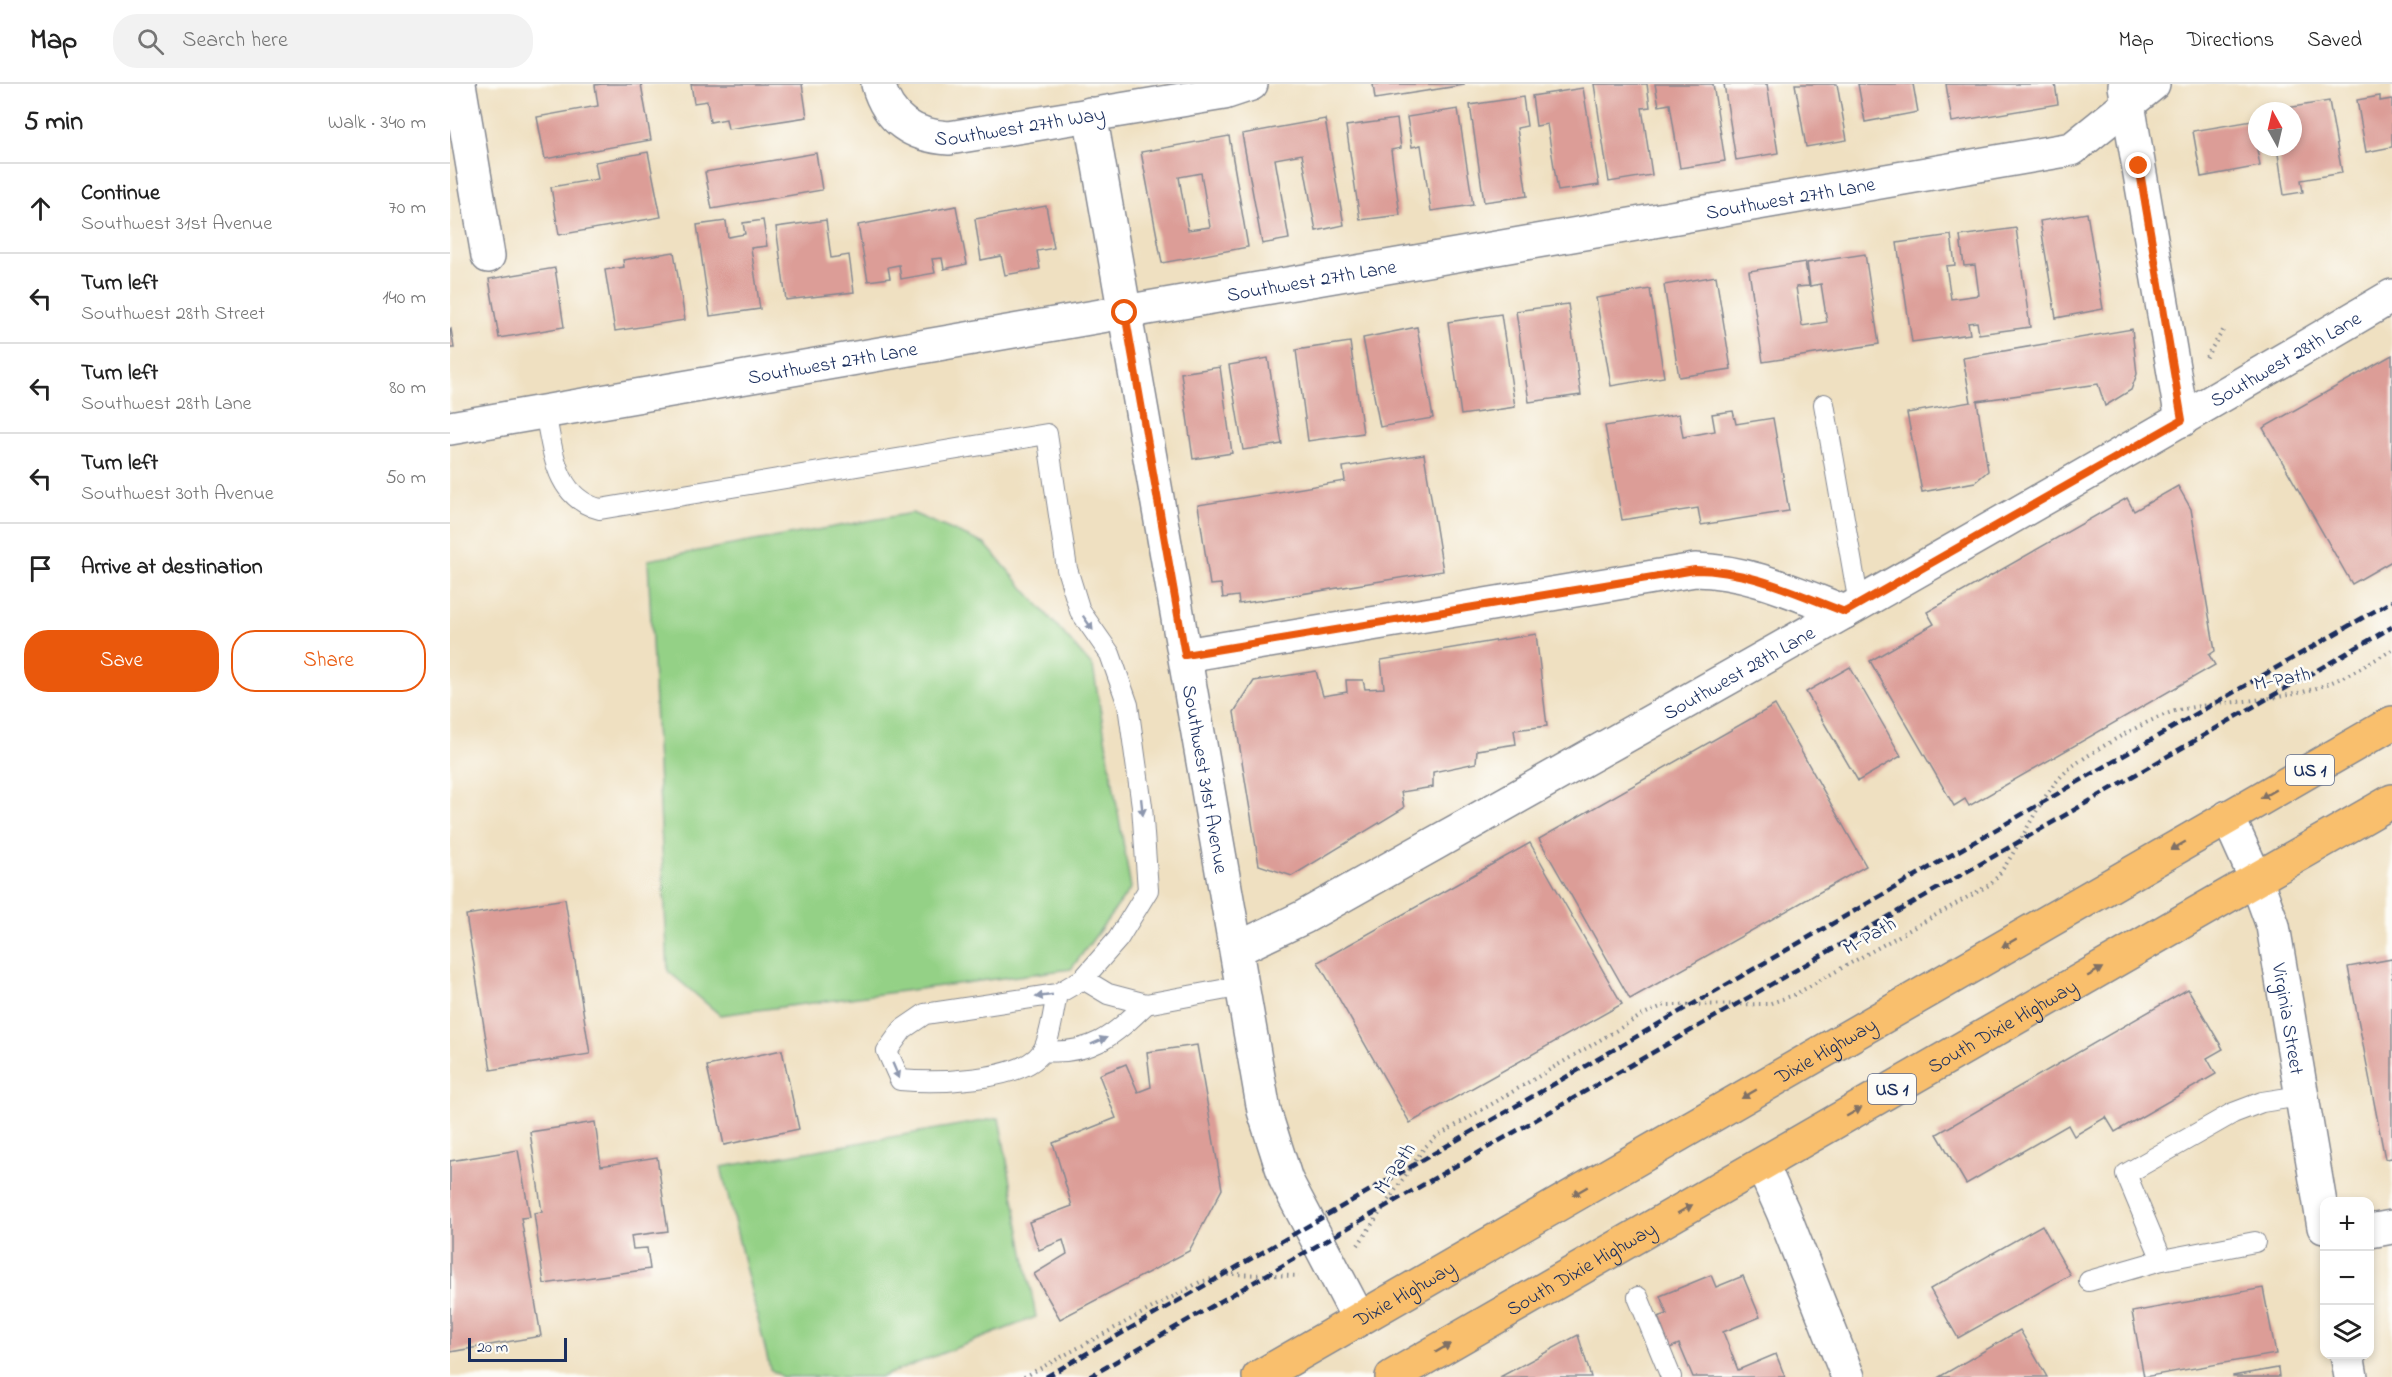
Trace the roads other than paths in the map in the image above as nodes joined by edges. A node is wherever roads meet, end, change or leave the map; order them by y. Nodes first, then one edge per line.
1 (459, 84) edge
2 (878, 84) edge
3 (1251, 84) edge
4 (2153, 84) edge
5 (2127, 94) edge
6 (1090, 114) junction
7 (488, 256) dead end
8 (2392, 296) edge
9 (1125, 313) junction
10 (1824, 404) dead end
11 (544, 412) junction
12 (2182, 420) junction
13 (450, 428) edge
14 (1852, 608) junction
15 (1185, 655) junction
16 (2392, 723) edge
17 (2392, 801) edge
18 (2228, 817) junction
19 (2256, 879) junction
20 (1237, 949) junction
21 (1083, 979) junction
22 (1244, 986) junction
23 (1057, 994) junction
24 (1146, 1004) junction
25 (1043, 1051) junction
26 (2301, 1096) junction
27 (1762, 1165) junction
28 (2320, 1200) edge
29 (2392, 1227) edge
30 (2374, 1230) edge
31 (2255, 1242) dead end
32 (2163, 1260) junction
33 (2089, 1281) dead end
34 (1638, 1297) dead end
35 (1359, 1319) junction
36 (2348, 1359) edge
37 (1259, 1377) edge
38 (1392, 1377) edge
39 (1671, 1377) edge
40 (1848, 1377) edge
41 (2351, 1377) edge

1 - 7 street
2 - 6 street, Southwest 27th Way
3 - 6 street, Southwest 27th Way
4 - 5 street, Southwest 27th Lane
5 - 9 street, Southwest 27th Lane
5 - 12 street
6 - 9 street, Southwest 31st Avenue
8 - 12 street, Southwest 28th Lane
9 - 11 street, Southwest 27th Lane
9 - 15 street, Southwest 31st Avenue
10 - 14 lane
11 - 13 street, Southwest 27th Lane
11 -> 21 lane
12 - 14 street, Southwest 28th Lane
14 - 15 street
14 - 20 street, Southwest 28th Lane
15 - 20 street, Southwest 31st Avenue
16 -> 18 highway, Dixie Highway / US 1
17 - 19 highway, South Dixie Highway / US 1
18 - 19 street, Virginia Street
18 -> 35 highway, Dixie Highway / US 1
19 - 26 street, Virginia Street
27 -> 19 highway, South Dixie Highway / US 1
20 - 22 street, Southwest 31st Avenue
21 - 23 lane
21 - 24 lane
22 - 24 lane
22 - 35 street, Southwest 31st Avenue
23 - 25 lane
23 -> 25 lane
25 -> 24 lane
26 - 28 street, Virginia Street
26 - 32 lane
38 -> 27 highway, South Dixie Highway / US 1
27 - 40 street
29 - 30 street
31 - 32 lane
32 - 33 lane
34 - 39 lane
35 - 37 highway, Dixie Highway / US 1
36 - 41 street

